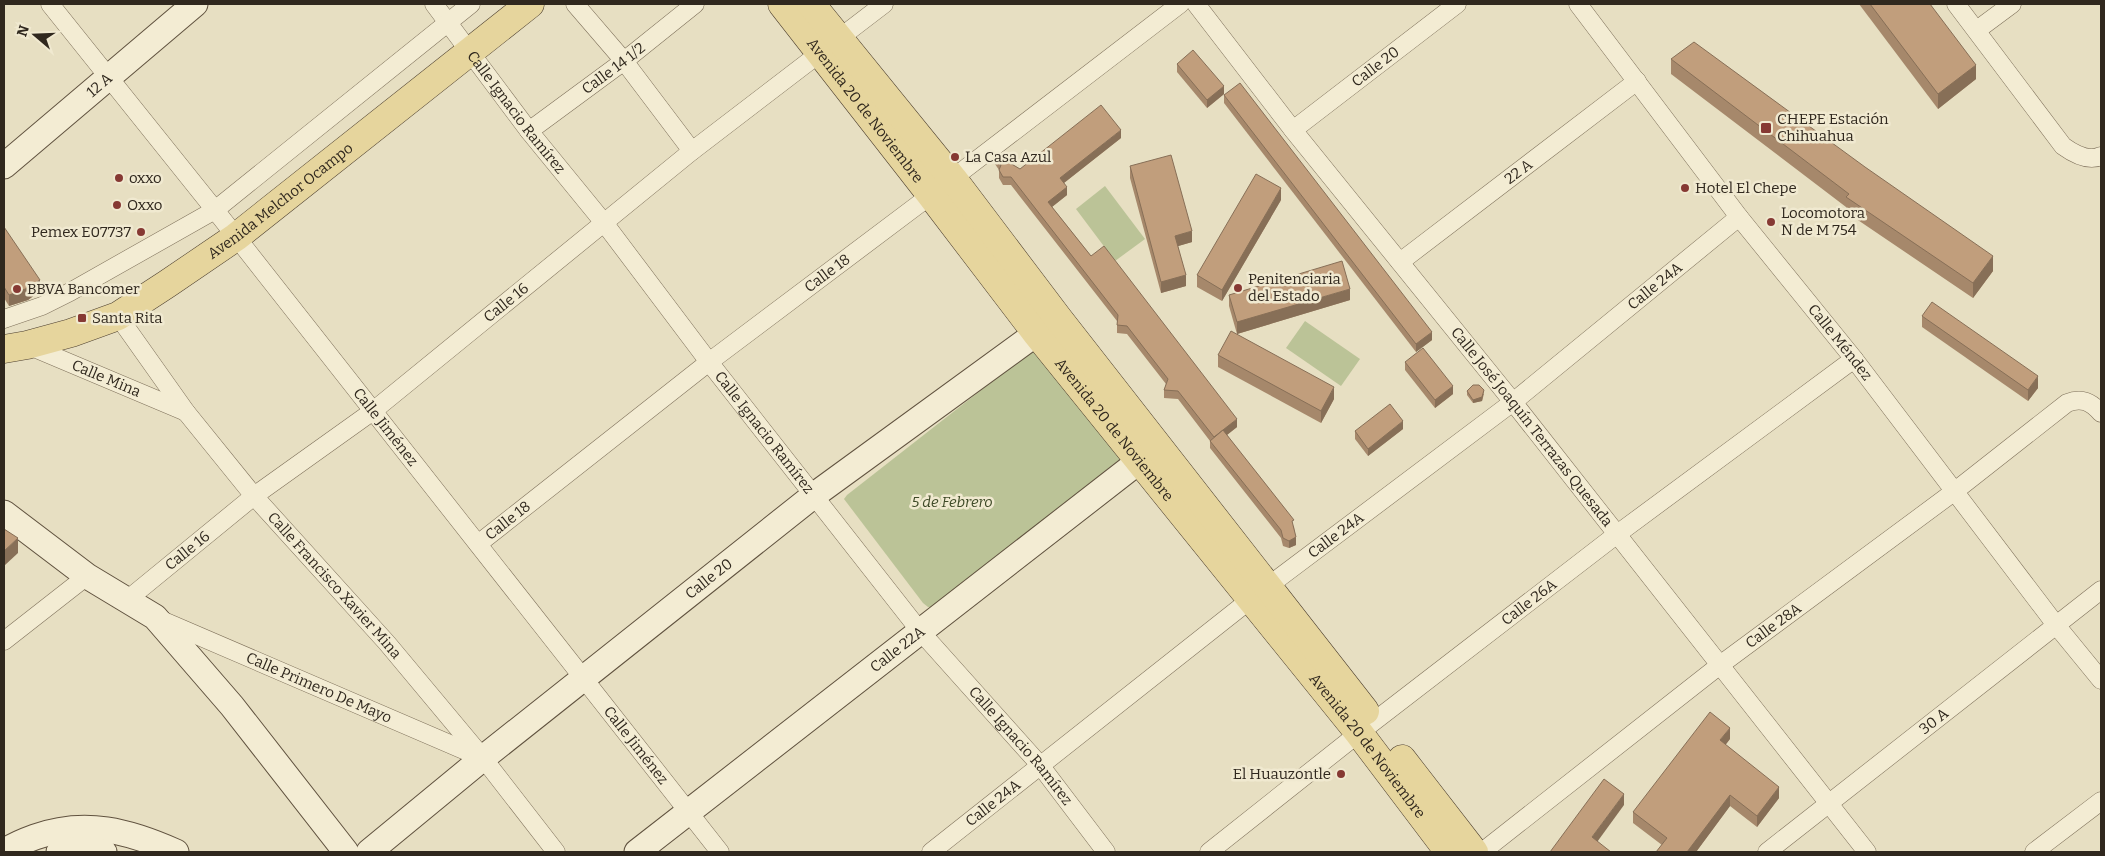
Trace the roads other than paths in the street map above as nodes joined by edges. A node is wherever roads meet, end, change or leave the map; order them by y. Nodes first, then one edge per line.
1 (50, 4) edge
2 (195, 4) edge
3 (434, 4) edge
4 (471, 4) edge
5 (530, 4) edge
6 (575, 4) edge
7 (695, 4) edge
8 (782, 4) edge
9 (811, 4) edge
10 (884, 4) edge
11 (1180, 4) edge
12 (1196, 4) edge
13 (1457, 4) edge
14 (1578, 4) edge
15 (1956, 4) edge
16 (2012, 4) edge
17 (448, 22) junction
18 (1977, 30) junction
19 (830, 46) junction
20 (470, 52) junction
21 (624, 60) junction
22 (108, 77) junction
23 (1637, 81) junction
24 (1293, 130) junction
25 (529, 131) junction
26 (692, 151) junction
27 (2101, 156) edge
28 (4, 166) edge
29 (953, 179) junction
30 (932, 195) junction
31 (216, 210) junction
32 (1739, 218) junction
33 (605, 224) junction
34 (236, 237) junction
35 (1400, 262) junction
36 (118, 316) junction
37 (5, 317) edge
38 (1058, 318) junction
39 (1036, 334) junction
40 (16, 347) edge
41 (1854, 359) junction
42 (709, 362) junction
43 (1513, 402) junction
44 (373, 411) junction
45 (186, 412) junction
46 (2101, 414) edge
47 (1149, 454) junction
48 (1955, 491) junction
49 (254, 496) junction
50 (813, 496) junction
51 (4, 513) edge
52 (1616, 535) junction
53 (478, 544) junction
54 (87, 576) junction
55 (2101, 590) edge
56 (1260, 593) junction
57 (127, 600) junction
58 (155, 618) junction
59 (2056, 625) junction
60 (920, 631) junction
61 (4, 641) edge
62 (1720, 665) junction
63 (584, 679) junction
64 (2101, 680) edge
65 (1366, 728) junction
66 (483, 758) junction
67 (1040, 765) junction
68 (2101, 801) edge
69 (1829, 805) junction
70 (688, 814) junction
71 (4, 852) edge
72 (60, 852) edge
73 (104, 852) edge
74 (176, 852) edge
75 (346, 852) edge
76 (368, 852) edge
77 (556, 852) edge
78 (637, 852) edge
79 (720, 852) edge
80 (931, 852) edge
81 (1106, 852) edge
82 (1210, 852) edge
83 (1449, 852) edge
84 (1474, 852) edge
85 (1482, 852) edge
86 (1767, 852) edge
87 (1867, 852) edge
88 (2034, 852) edge

1 - 22 street, Calle Jiménez
2 - 22 main road, 12 A
3 - 17 street, Calle Ignacio Ramírez
4 - 17 street
5 - 20 main road, Avenida Melchor Ocampo
6 - 21 street
7 - 21 street, Calle 14 1/2
8 - 19 main road, Avenida 20 de Noviembre
9 - 19 main road, Avenida 20 de Noviembre
10 - 19 street, Calle 16
11 - 29 street, Calle 18
12 - 24 street, Calle José Joaquín Terrazas Quesada
13 - 24 street, Calle 20
14 - 23 street, Calle Méndez
15 - 18 street
16 - 18 street
17 - 20 street, Calle Ignacio Ramírez
17 - 31 street
18 - 27 street
19 - 26 street, Calle 16
19 - 29 main road, Avenida 20 de Noviembre
19 - 30 main road, Avenida 20 de Noviembre
20 - 25 street, Calle Ignacio Ramírez
20 - 34 main road, Avenida Melchor Ocampo
21 - 25 street, Calle 14 1/2
21 - 26 street
22 - 28 main road, 12 A
22 - 31 street, Calle Jiménez
23 - 32 street, Calle Méndez
23 - 35 street, 22 A
24 - 35 street, Calle José Joaquín Terrazas Quesada
25 - 33 street, Calle Ignacio Ramírez
26 - 33 street, Calle 16
29 - 30 street, Calle 18
29 - 38 main road, Avenida 20 de Noviembre
30 - 39 main road, Avenida 20 de Noviembre
30 - 42 street, Calle 18
31 - 34 street, Calle Jiménez
31 - 37 street
32 - 41 street, Calle Méndez
32 - 43 street, Calle 24A
33 - 42 street, Calle Ignacio Ramírez
33 - 44 street, Calle 16
34 - 36 main road, Avenida Melchor Ocampo
34 - 44 street, Calle Jiménez
35 - 43 street, Calle José Joaquín Terrazas Quesada
36 - 40 main road, Avenida Melchor Ocampo
36 - 45 street, Calle Francisco Xavier Mina
38 - 39 main road, Calle 20
38 - 47 main road, Avenida 20 de Noviembre
39 - 47 main road, Avenida 20 de Noviembre
39 - 50 main road, Calle 20
40 - 45 street, Calle Mina
41 - 48 street, Calle Méndez
41 - 52 street, Calle 26A
42 - 50 street, Calle Ignacio Ramírez
42 - 53 street, Calle 18
43 - 52 street, Calle José Joaquín Terrazas Quesada
43 - 56 street, Calle 24A
44 - 49 street, Calle 16
44 - 53 street, Calle Jiménez
45 - 49 street, Calle Francisco Xavier Mina
46 - 48 street, Calle 28A
47 - 56 main road, Avenida 20 de Noviembre
47 - 60 main road, Calle 22A
48 - 59 street, Calle Méndez
48 - 62 street, Calle 28A
49 - 57 street, Calle 16
49 - 66 street, Calle Francisco Xavier Mina
50 - 60 street, Calle Ignacio Ramírez
50 - 63 main road, Calle 20
51 - 54 main road, Calle Primero De Mayo
52 - 62 street, Calle José Joaquín Terrazas Quesada
52 - 65 street, Calle 26A
53 - 63 street, Calle Jiménez
54 - 57 main road, Calle Primero De Mayo
54 - 61 street
55 - 59 street, 30 A
56 - 65 main road, Avenida 20 de Noviembre
56 - 67 street, Calle 24A
57 - 58 main road, Calle Primero De Mayo
58 - 66 street, Calle Primero De Mayo
58 - 75 main road, Calle Primero De Mayo
59 - 64 street, Calle Méndez
59 - 69 street, 30 A
60 - 67 street, Calle Ignacio Ramírez
60 - 70 main road, Calle 22A
62 - 69 street, Calle José Joaquín Terrazas Quesada
62 - 85 street, Calle 28A
63 - 66 main road, Calle 20
63 - 70 street, Calle Jiménez
65 - 82 street, Calle 26A
65 - 83 main road, Avenida 20 de Noviembre
65 - 84 main road, Avenida 20 de Noviembre
66 - 76 main road, Calle 20
66 - 77 street, Calle Francisco Xavier Mina
67 - 80 street, Calle 24A
67 - 81 street, Calle Ignacio Ramírez
68 - 88 street
69 - 86 street, 30 A
69 - 87 street, Calle José Joaquín Terrazas Quesada
70 - 78 main road, Calle 22A
70 - 79 street, Calle Jiménez
71 - 74 main road
72 - 73 main road

